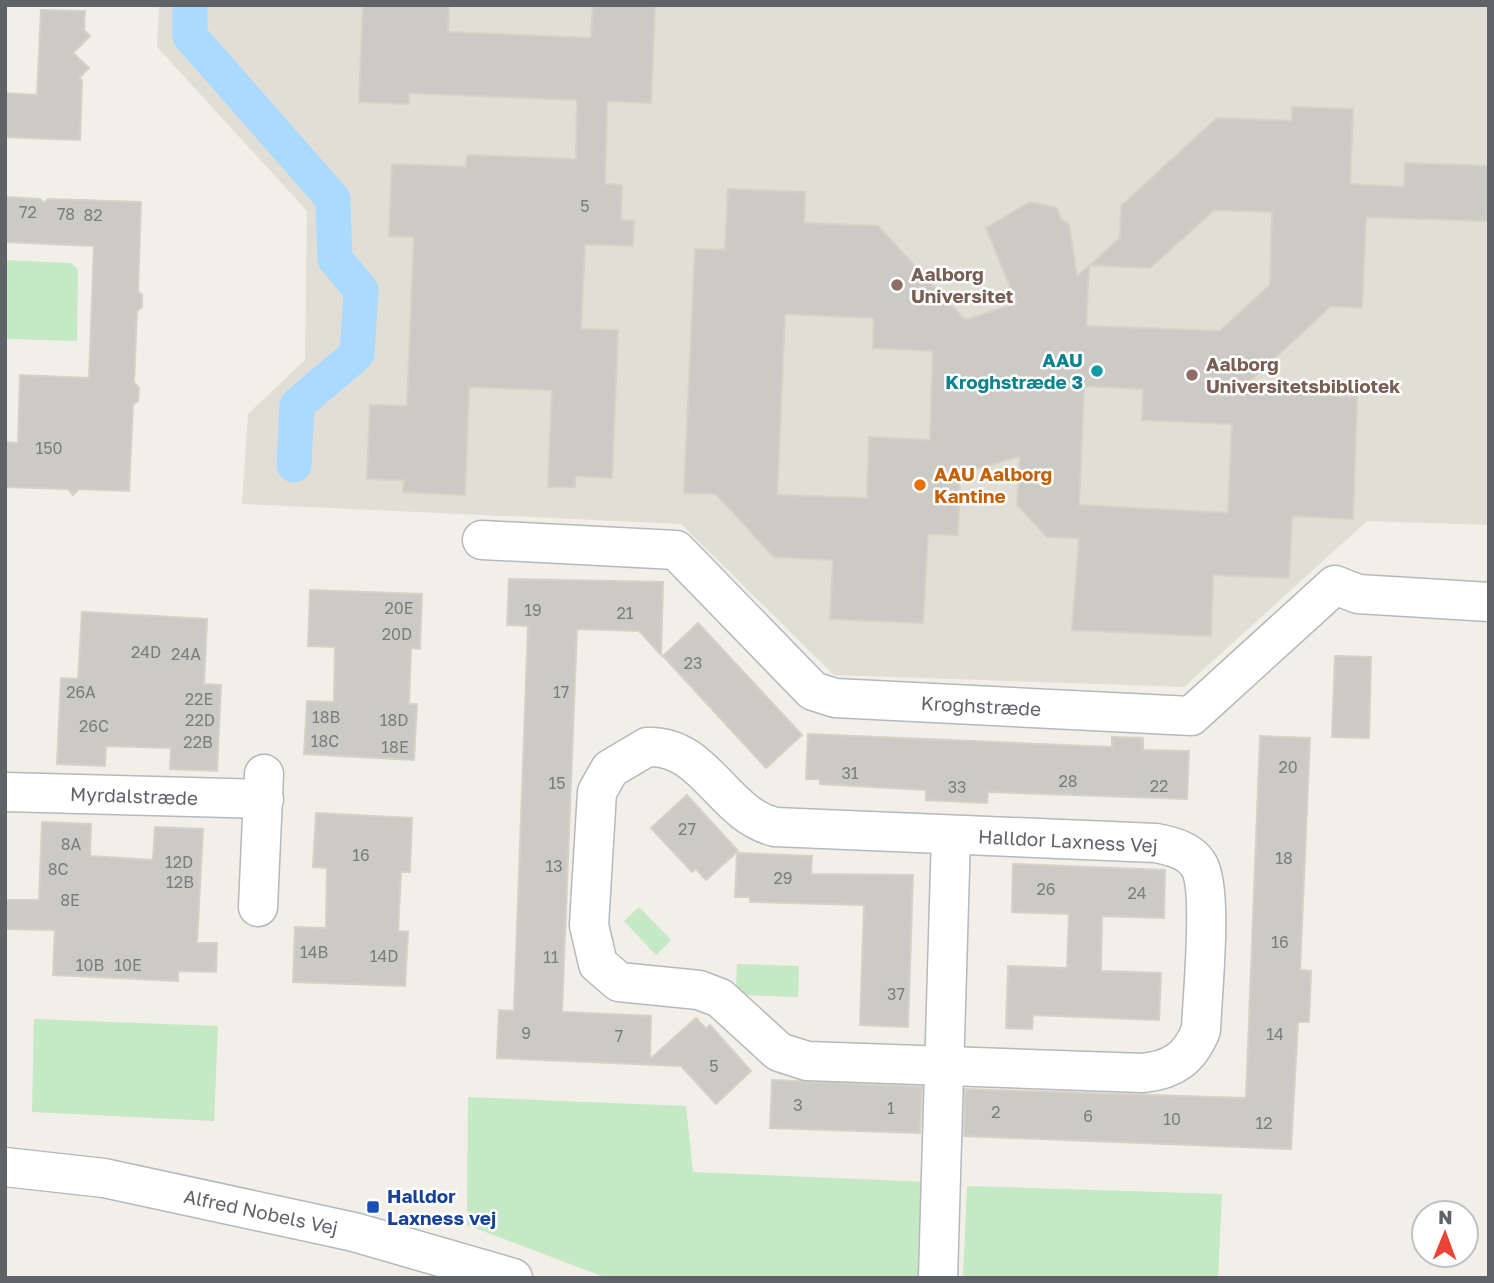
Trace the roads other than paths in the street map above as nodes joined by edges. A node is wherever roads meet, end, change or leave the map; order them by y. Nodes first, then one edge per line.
1 (482, 540) dead end
2 (1489, 602) edge
3 (5, 792) edge
4 (951, 835) junction
5 (258, 907) dead end
6 (945, 1068) junction
7 (5, 1167) edge
8 (504, 1276) edge
9 (938, 1278) edge

1 - 2 street, Kroghstræde
3 - 5 street, Myrdalstræde
4 - 6 street, Halldor Laxness Vej
4 - 6 street, Halldor Laxness Vej
4 - 6 street, Halldor Laxness Vej
6 - 9 street, Halldor Laxness Vej
7 - 8 street, Alfred Nobels Vej

